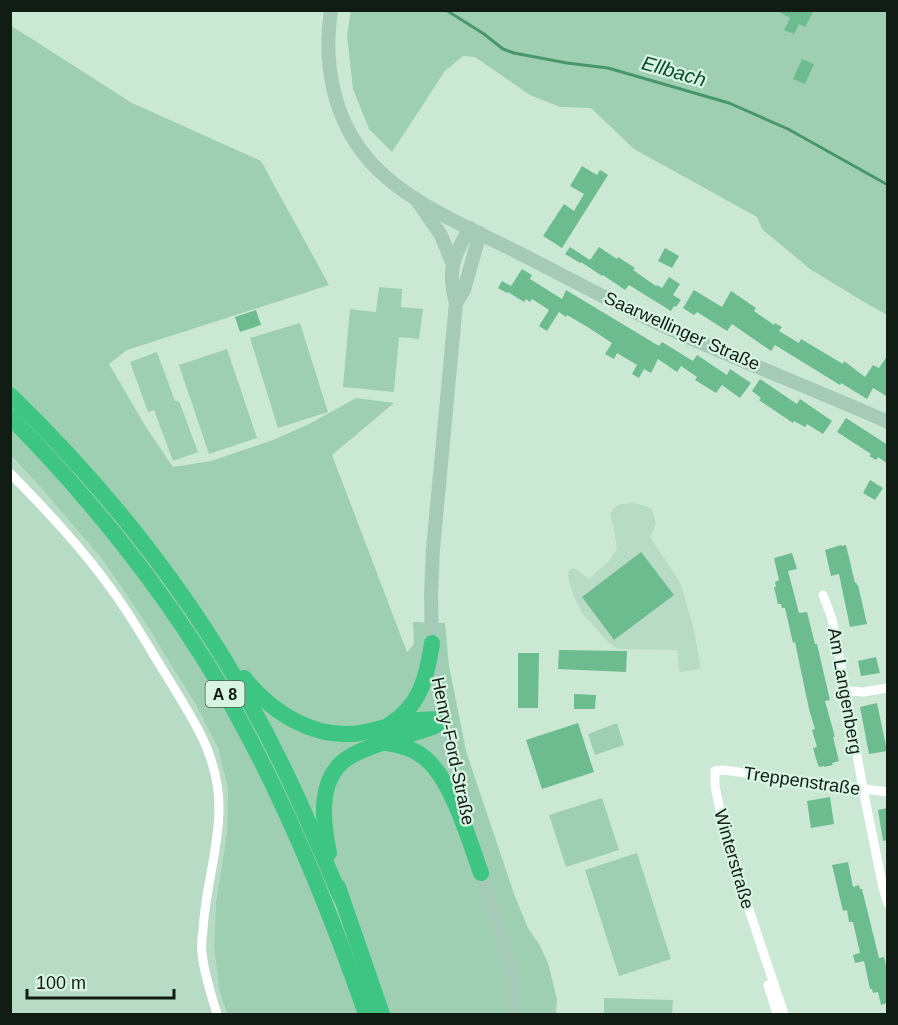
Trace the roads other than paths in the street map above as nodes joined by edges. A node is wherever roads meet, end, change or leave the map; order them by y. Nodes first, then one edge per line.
1 (331, 10) edge
2 (417, 200) junction
3 (475, 231) junction
4 (453, 264) junction
5 (456, 303) junction
6 (10, 395) edge
7 (10, 417) edge
8 (888, 422) edge
9 (10, 473) edge
10 (823, 595) dead end
11 (208, 634) junction
12 (432, 644) junction
13 (888, 688) edge
14 (846, 691) junction
15 (442, 720) junction
16 (385, 735) junction
17 (716, 770) joint
18 (863, 789) junction
19 (888, 792) edge
20 (481, 873) junction
21 (340, 896) junction
22 (888, 904) edge
23 (761, 948) junction
24 (217, 1014) edge
25 (366, 1014) edge
26 (382, 1014) edge
27 (515, 1014) edge
28 (777, 1014) edge
29 (784, 1014) edge

1 - 2 street
2 - 3 street, Saarwellinger Straße
2 - 4 street
3 - 4 street, Henry-Ford-Straße
3 - 5 street, Henry-Ford-Straße
3 - 8 street, Saarwellinger Straße
4 - 5 street, Henry-Ford-Straße
5 - 12 street, Henry-Ford-Straße
6 - 11 highway, A 8 / A 8
7 - 25 highway, A 8 / A 8
9 - 24 street
10 - 14 street, Am Langenberg
11 - 16 highway
11 - 21 highway, A 8 / A 8
12 - 15 street, Henry-Ford-Straße
12 - 16 highway
13 - 14 street
14 - 18 street, Am Langenberg
15 - 16 highway
15 - 20 street, Henry-Ford-Straße
16 - 20 highway
16 - 21 highway
17 - 18 street, Treppenstraße
17 - 23 street, Winterstraße
18 - 19 street, Treppenstraße
18 - 22 street, Am Langenberg
20 - 27 street, Henry-Ford-Straße
21 - 26 highway, A 8
23 - 28 street, Winterstraße
23 - 29 street, Winterstraße

